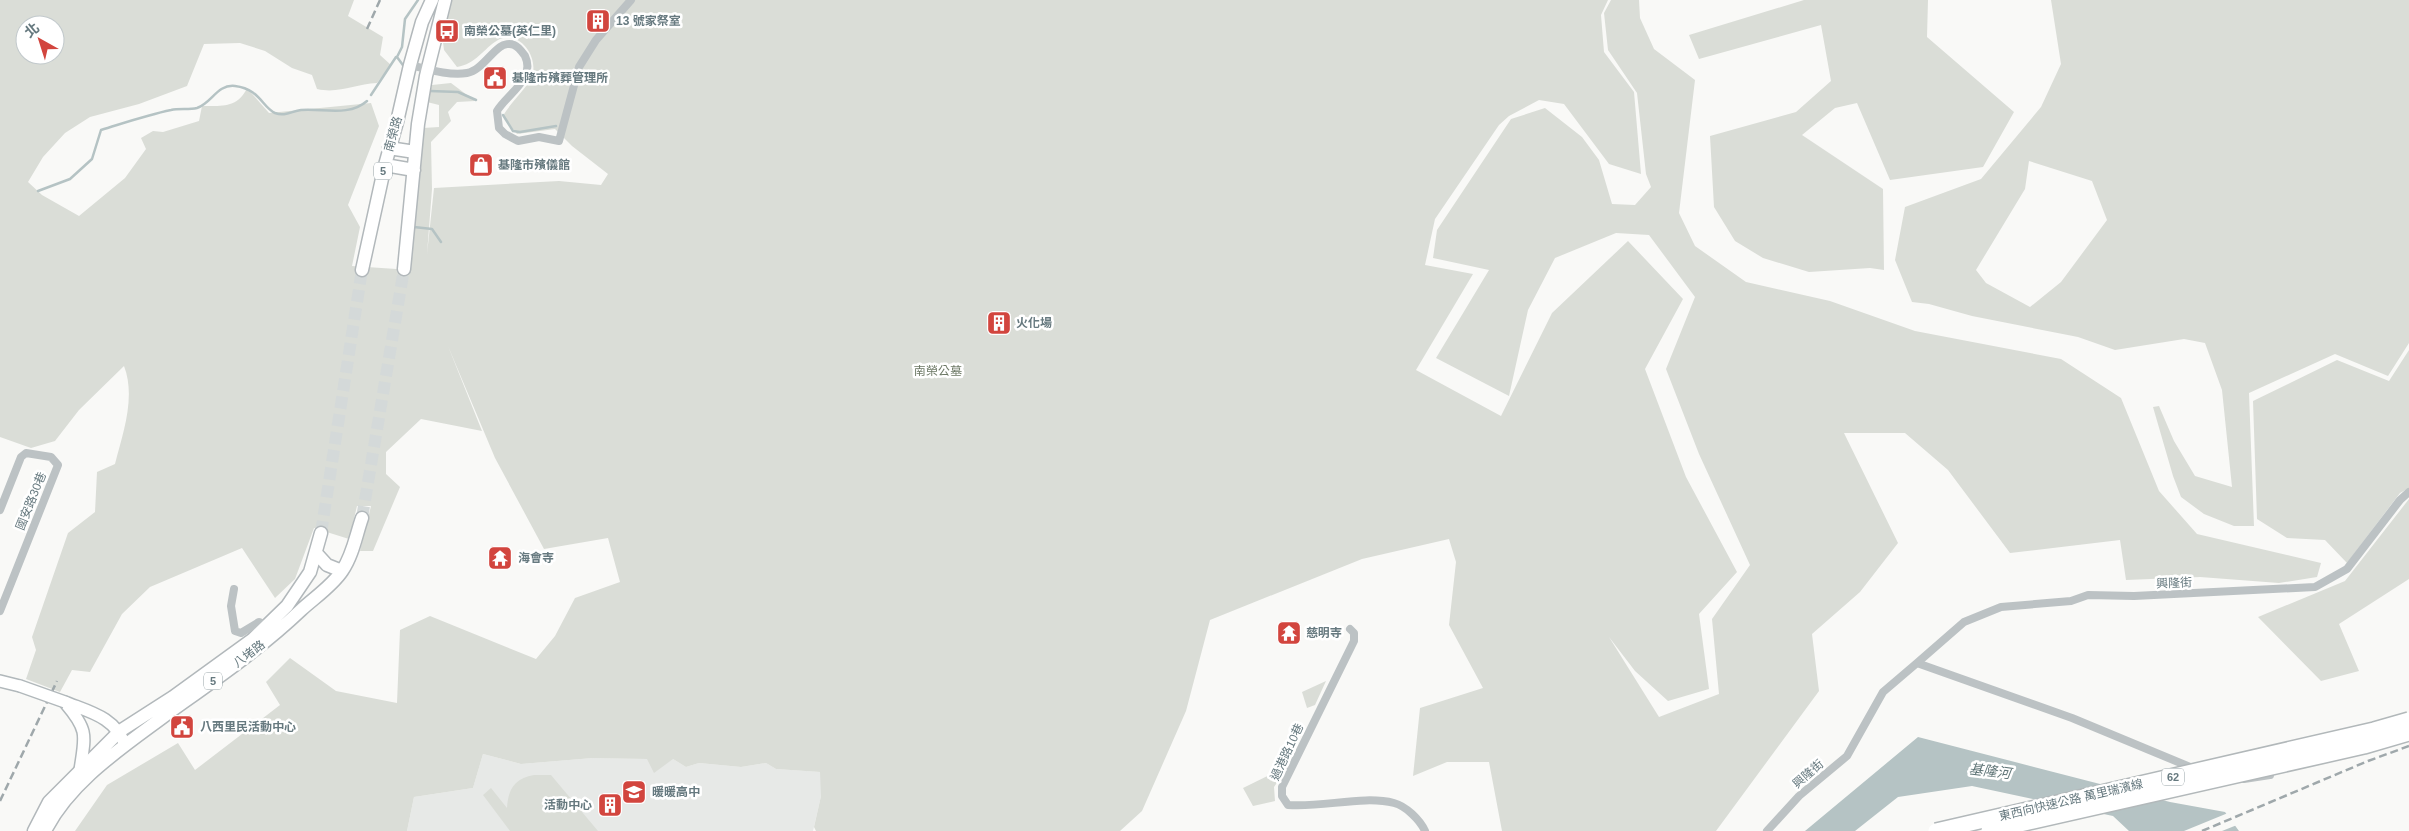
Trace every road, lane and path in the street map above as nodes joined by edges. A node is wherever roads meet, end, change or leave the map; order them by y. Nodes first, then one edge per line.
1 (432, 0) edge
2 (446, 0) edge
3 (631, 0) edge
4 (410, 65) junction
5 (428, 70) junction
6 (389, 148) junction
7 (415, 152) junction
8 (385, 165) junction
9 (414, 170) junction
10 (404, 269) tunnel mouth
11 (362, 270) tunnel mouth
12 (2409, 492) edge
13 (0, 510) edge
14 (362, 518) tunnel mouth
15 (321, 533) tunnel mouth
16 (316, 554) junction
17 (342, 571) junction
18 (310, 572) junction
19 (327, 587) junction
20 (234, 589) dead end
21 (0, 611) edge
22 (268, 626) junction
23 (1350, 629) dead end
24 (1917, 663) junction
25 (0, 681) edge
26 (65, 702) junction
27 (2409, 720) edge
28 (2409, 727) edge
29 (120, 731) junction
30 (2409, 733) edge
31 (125, 745) junction
32 (80, 770) junction
33 (34, 831) edge
34 (45, 831) edge
35 (1426, 831) edge
36 (1767, 831) edge
37 (1936, 831) edge
38 (1989, 831) edge

1 - 4 main road, 南榮路 / 5
2 - 5 main road, 南榮路
3 - 5 street
4 - 5 street
4 - 6 main road, 南榮路 / 5
5 - 7 main road, 南榮路
6 - 7 main road
6 - 8 main road, 南榮路 / 5
7 - 9 main road, 南榮路
8 - 9 main road, 5
8 - 11 main road, 南榮路 / 5
9 - 10 main road, 南榮路
12 - 24 street, 興隆街
13 - 21 street, 國安路30巷
14 - 17 main road, 八堵路 / 5
15 - 16 main road, 八堵路 / 5
16 - 17 main road
16 - 18 main road, 八堵路 / 5
17 - 19 main road, 八堵路 / 5
18 - 19 main road
18 - 22 main road, 八堵路 / 5
19 - 31 main road, 八堵路 / 5
20 - 22 street
22 - 29 main road, 八堵路 / 5
23 - 35 street, 過港路10巷
24 - 28 street
24 - 36 street, 興隆街
25 - 26 street, bridge
26 - 29 street
26 - 32 street
27 - 37 highway, 東西向快速公路 萬里瑞濱線 / 62, bridge
29 - 31 street
29 - 32 main road, 八堵路 / 5
30 - 38 highway, 東西向快速公路 萬里瑞濱線 / 62, bridge
31 - 34 main road, 八堵路 / 5
32 - 33 main road, 八堵路 / 5

